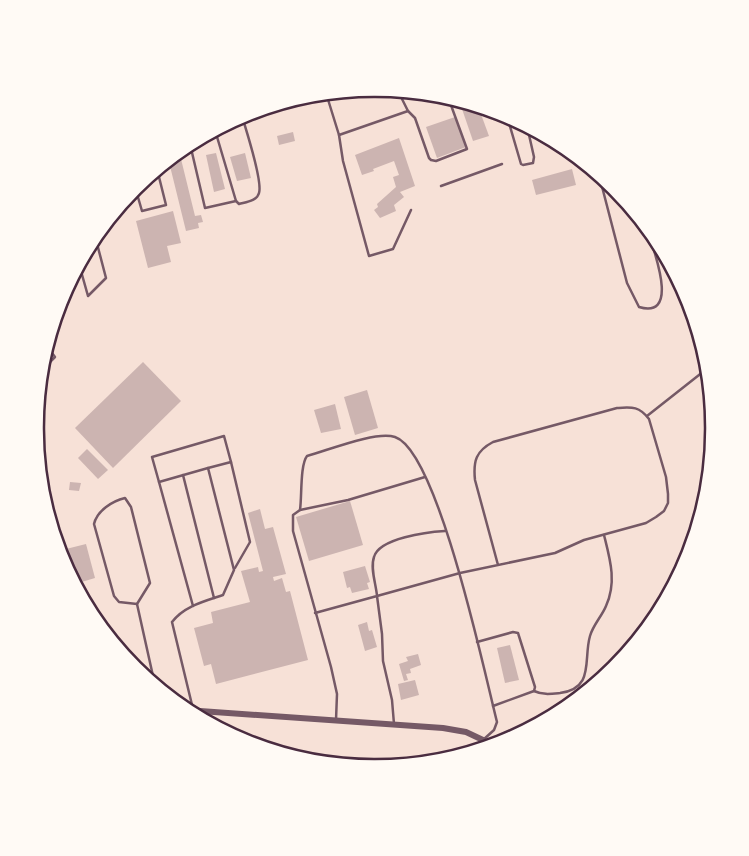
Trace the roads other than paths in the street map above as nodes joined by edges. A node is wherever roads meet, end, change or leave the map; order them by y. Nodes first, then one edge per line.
1 (402, 99) edge
2 (328, 101) edge
3 (452, 107) edge
4 (408, 111) junction
5 (244, 124) edge
6 (510, 126) edge
7 (338, 135) junction
8 (528, 135) edge
9 (218, 137) edge
10 (192, 152) edge
11 (502, 164) dead end
12 (159, 177) edge
13 (441, 186) dead end
14 (602, 188) edge
15 (138, 197) edge
16 (236, 200) junction
17 (411, 210) dead end
18 (98, 246) edge
19 (653, 248) edge
20 (82, 274) edge
21 (700, 373) edge
22 (647, 416) junction
23 (231, 462) junction
24 (208, 468) junction
25 (183, 475) junction
26 (425, 477) junction
27 (159, 482) junction
28 (300, 510) junction
29 (446, 531) junction
30 (604, 535) junction
31 (498, 565) junction
32 (234, 570) junction
33 (460, 574) junction
34 (377, 596) junction
35 (214, 598) junction
36 (137, 604) junction
37 (193, 606) junction
38 (316, 612) junction
39 (477, 642) junction
40 (152, 673) edge
41 (534, 691) junction
42 (192, 704) edge
43 (493, 706) junction
44 (206, 712) edge
45 (336, 722) junction
46 (394, 725) junction
47 (483, 740) joint

1 - 4 lane
2 - 7 lane
3 - 4 lane
4 - 7 lane
5 - 16 lane
6 - 8 lane
7 - 17 lane
9 - 16 lane
10 - 16 lane
11 - 13 lane
12 - 15 lane
14 - 19 lane
18 - 20 lane
21 - 22 lane
22 - 30 lane
22 - 31 lane
23 - 24 lane
23 - 27 lane
23 - 32 lane
24 - 25 lane
24 - 32 lane
25 - 27 lane
25 - 35 lane
26 - 28 lane
26 - 28 lane
26 - 29 lane
27 - 37 lane
28 - 38 lane
29 - 33 lane
29 - 34 lane
30 - 31 lane
30 - 41 lane
31 - 33 lane
32 - 35 lane
33 - 34 lane
33 - 39 lane
34 - 38 lane
34 - 46 lane
35 - 37 lane
36 - 36 lane
36 - 40 lane
37 - 42 lane
38 - 45 lane
39 - 41 lane
39 - 43 lane
41 - 43 lane
43 - 47 lane
44 - 45 street
45 - 46 street
46 - 47 street

